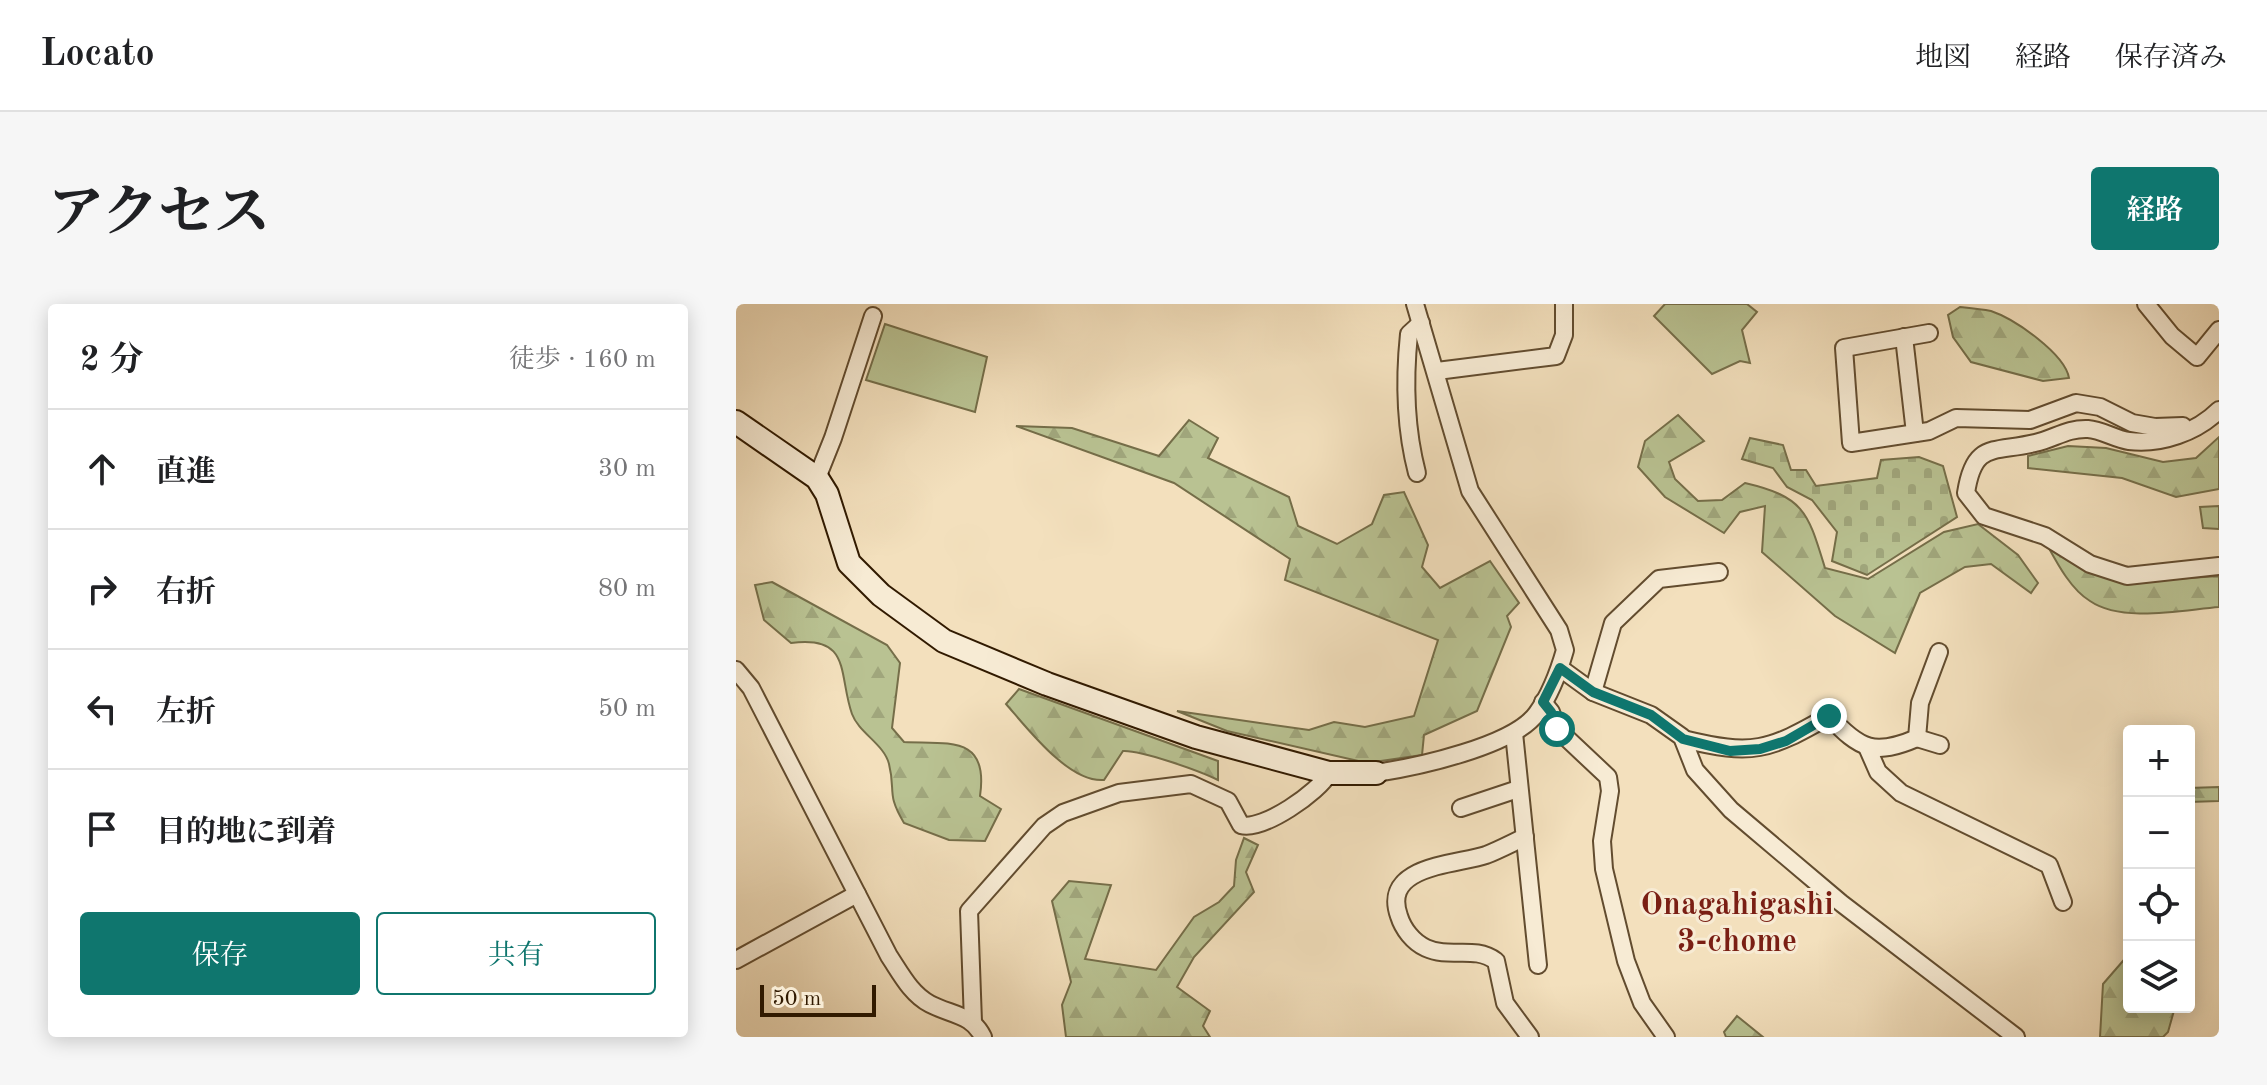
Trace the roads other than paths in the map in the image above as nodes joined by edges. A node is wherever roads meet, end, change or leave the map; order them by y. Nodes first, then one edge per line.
1 (1415, 304) edge
2 (1564, 304) edge
3 (2146, 304) edge
4 (873, 316) dead end
5 (1421, 323) junction
6 (2219, 330) edge
7 (1929, 333) dead end
8 (1904, 337) junction
9 (1437, 371) junction
10 (2219, 410) edge
11 (736, 422) edge
12 (2196, 428) junction
13 (1915, 433) junction
14 (1417, 473) dead end
15 (817, 478) junction
16 (2219, 566) edge
17 (1719, 572) dead end
18 (1939, 652) dead end
19 (1560, 668) junction
20 (736, 670) edge
21 (1593, 692) junction
22 (1543, 702) junction
23 (1514, 733) junction
24 (1917, 738) junction
25 (1683, 739) junction
26 (1940, 745) dead end
27 (1867, 747) junction
28 (1329, 773) junction
29 (1376, 773) joint
30 (1518, 789) junction
31 (1461, 808) dead end
32 (1525, 837) junction
33 (857, 894) junction
34 (2063, 902) dead end
35 (736, 960) edge
36 (1538, 965) dead end
37 (973, 1022) junction
38 (983, 1037) edge
39 (1530, 1037) edge
40 (1666, 1037) edge
41 (2016, 1037) edge

1 - 5 street
2 - 9 street
3 - 6 street
4 - 15 street
5 - 9 street
5 - 14 street
7 - 8 street
8 - 13 street
8 - 13 street
9 - 19 street
10 - 12 street
11 - 15 street
12 - 13 street
12 - 16 street
15 - 28 street
17 - 21 street
18 - 24 street
19 - 21 street
19 - 22 street
20 - 33 street
21 - 25 street
22 - 23 street
22 - 40 street
23 - 29 street
23 - 30 street
24 - 26 street
24 - 27 street
25 - 27 street
25 - 41 street
27 - 34 street
28 - 29 street
28 - 37 street
30 - 31 street
30 - 32 street
32 - 36 street
32 - 39 street
33 - 35 street
33 - 37 street
37 - 38 street

